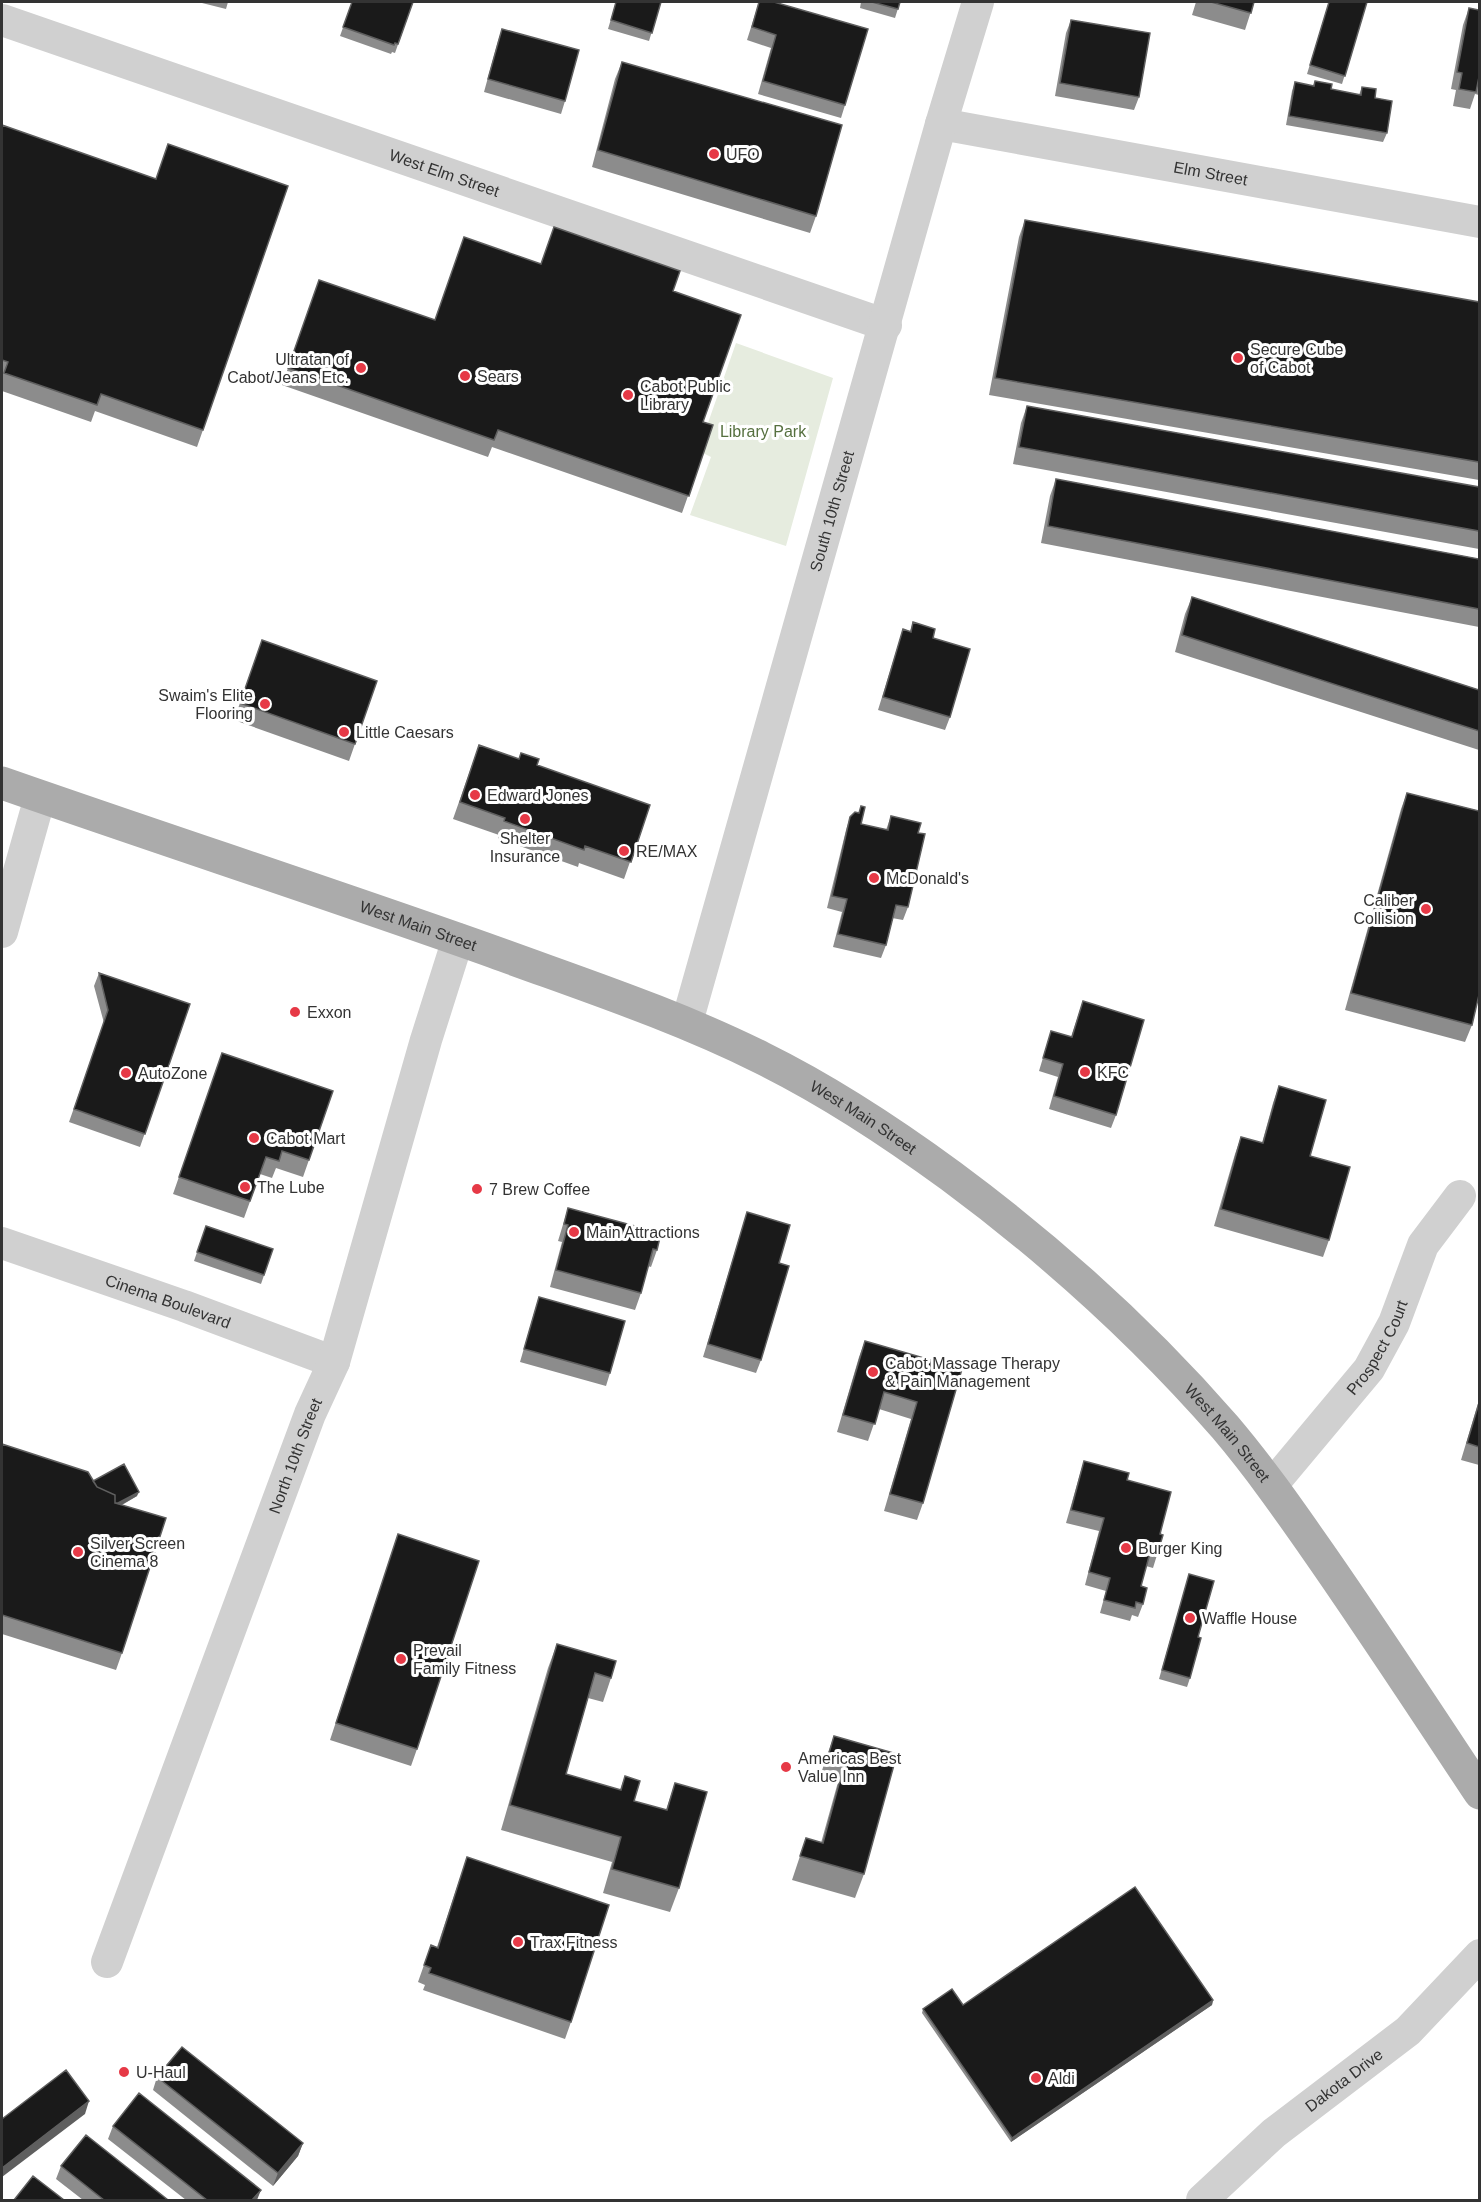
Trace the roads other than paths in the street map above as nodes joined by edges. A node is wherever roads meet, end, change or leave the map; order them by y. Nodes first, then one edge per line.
1 (978, 2) edge
2 (2, 20) edge
3 (941, 124) junction
4 (1479, 222) edge
5 (886, 325) junction
6 (2, 783) edge
7 (40, 796) junction
8 (2, 932) edge
9 (458, 939) junction
10 (687, 1022) junction
11 (1460, 1196) dead end
12 (2, 1243) edge
13 (334, 1362) junction
14 (1272, 1485) junction
15 (1479, 1793) edge
16 (1479, 1955) edge
17 (107, 1962) dead end
18 (1202, 2200) edge

1 - 3 street, South 10th Street
2 - 5 street, West Elm Street
3 - 4 street, Elm Street
3 - 5 street, South 10th Street
5 - 10 street, South 10th Street
6 - 7 main road, West Main Street
7 - 8 street
7 - 9 main road, West Main Street
9 - 10 main road, West Main Street
9 - 13 street, North 10th Street
10 - 14 main road, West Main Street
11 - 14 street, Prospect Court
12 - 13 street, Cinema Boulevard
13 - 17 street, North 10th Street
14 - 15 main road, West Main Street
16 - 18 street, Dakota Drive

